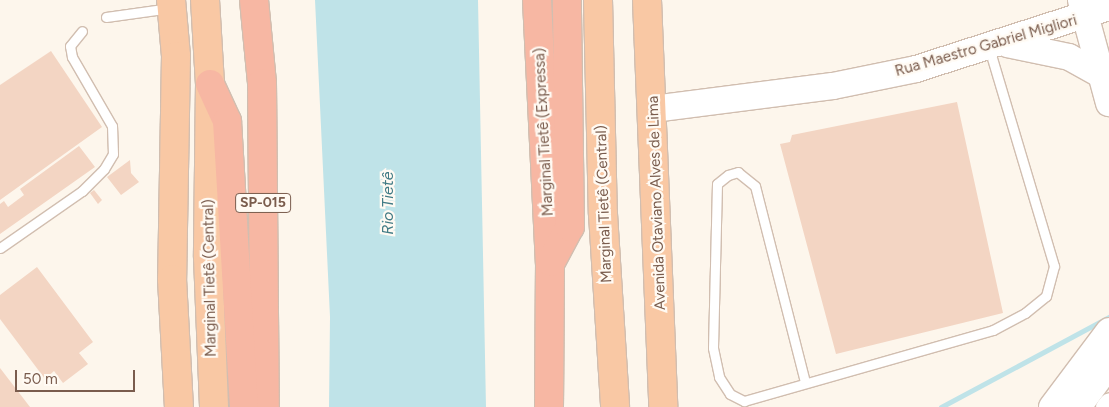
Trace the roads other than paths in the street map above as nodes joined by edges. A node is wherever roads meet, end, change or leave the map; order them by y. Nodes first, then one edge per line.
1 (205, 0) edge
2 (254, 0) edge
3 (537, 0) edge
4 (567, 0) edge
5 (598, 0) edge
6 (615, 0) edge
7 (647, 0) edge
8 (172, 4) edge
9 (1092, 8) edge
10 (106, 17) dead end
11 (82, 31) dead end
12 (996, 45) junction
13 (1101, 75) junction
14 (210, 84) junction
15 (1109, 103) edge
16 (653, 109) junction
17 (603, 214) junction
18 (0, 248) edge
19 (550, 264) junction
20 (172, 279) junction
21 (1109, 330) edge
22 (1109, 365) edge
23 (805, 382) junction
24 (1109, 402) edge
25 (167, 407) edge
26 (179, 407) edge
27 (214, 407) edge
28 (244, 407) edge
29 (265, 407) edge
30 (548, 407) edge
31 (615, 407) edge
32 (663, 407) edge
33 (1052, 407) edge
34 (1078, 407) edge
35 (1105, 407) edge

1 - 14 highway, Marginal Tietê (Central)
2 - 29 highway, SP-015
3 - 19 highway, Marginal Tietê (Expressa)
4 - 19 highway
5 - 17 highway, Marginal Tietê (Central)
6 - 17 highway
7 - 16 highway, Avenida Otaviano Alves de Lima
8 - 10 lane
8 - 20 highway
9 - 12 main road, Rua Maestro Gabriel Migliori
9 - 13 main road
11 - 18 lane
12 - 13 main road
12 - 16 main road, Rua Maestro Gabriel Migliori
12 - 23 lane
13 - 15 main road
14 - 27 highway, Marginal Tietê (Central)
14 - 28 highway
16 - 32 highway, Avenida Otaviano Alves de Lima
17 - 31 highway, Marginal Tietê (Central)
19 - 30 highway
20 - 25 highway
20 - 26 highway
21 - 33 main road
22 - 34 main road
23 - 23 lane
24 - 35 street

